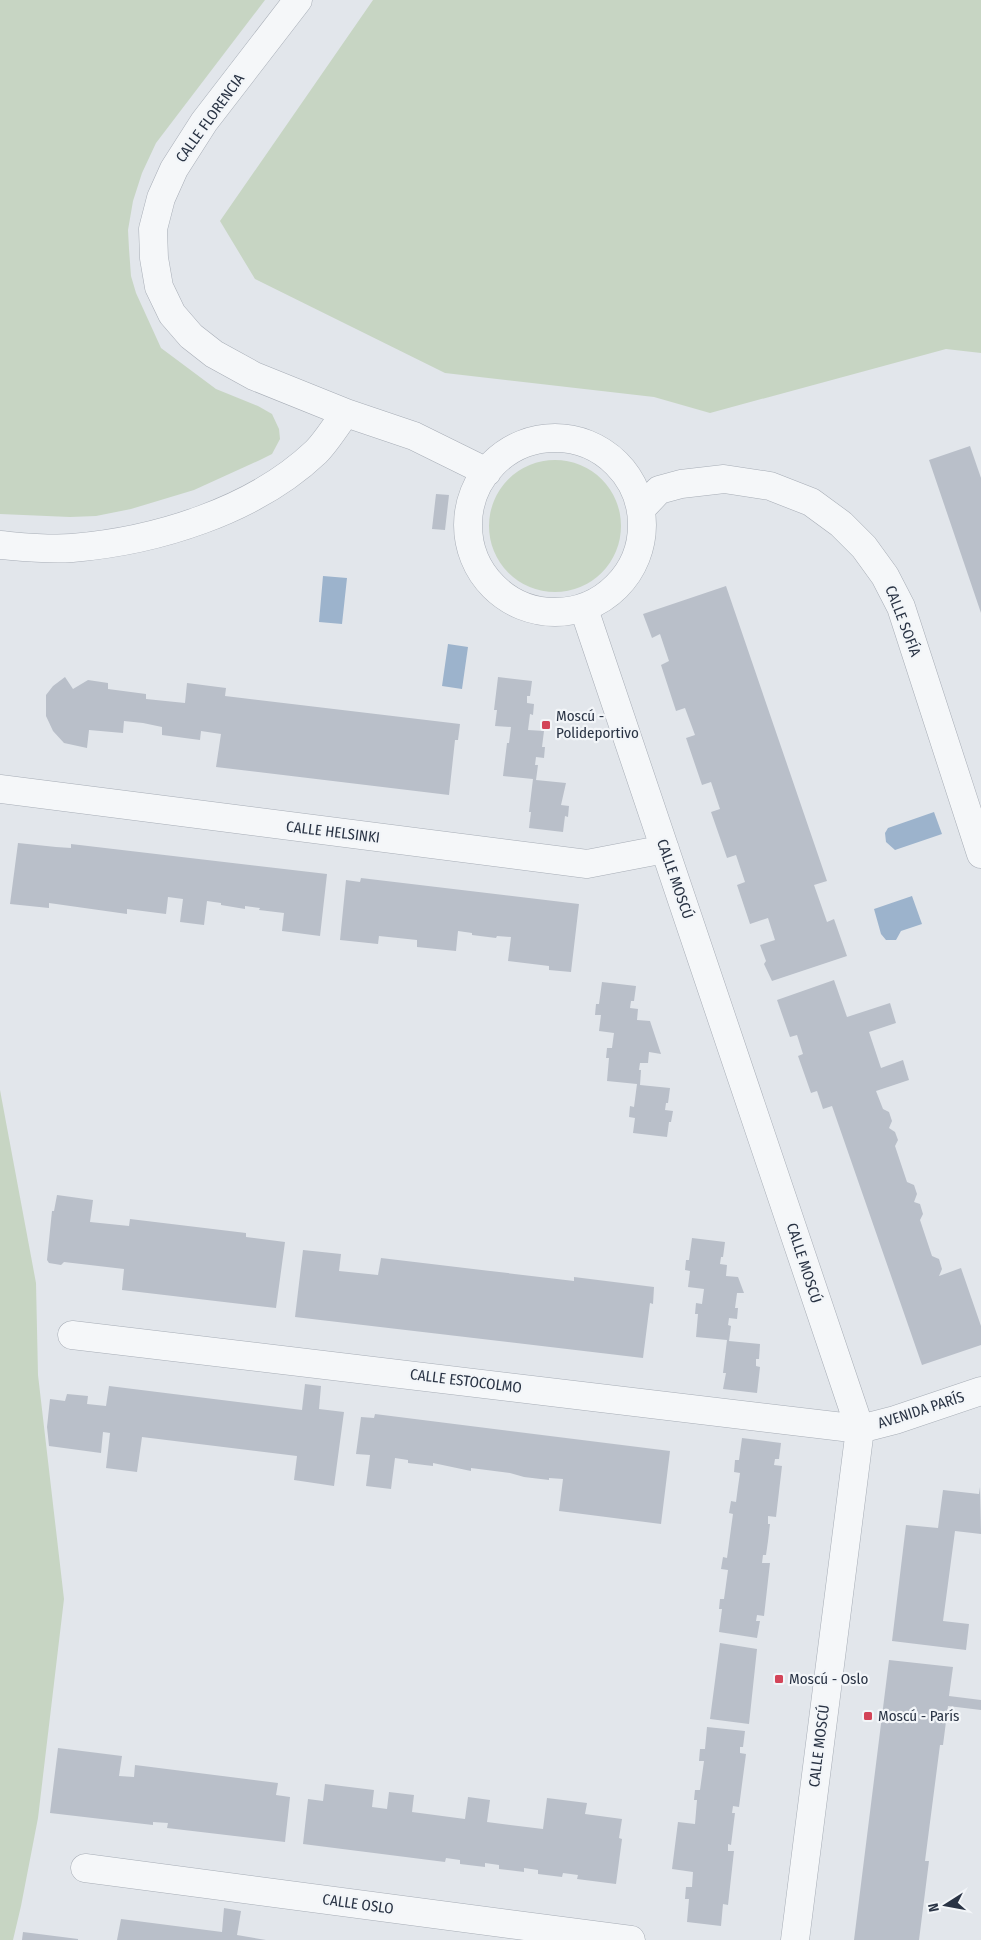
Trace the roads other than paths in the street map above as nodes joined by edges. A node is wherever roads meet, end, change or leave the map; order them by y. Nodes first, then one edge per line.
1 (298, 0) edge
2 (346, 413) junction
3 (486, 472) junction
4 (642, 508) junction
5 (0, 545) edge
6 (584, 609) junction
7 (0, 789) edge
8 (665, 849) junction
9 (981, 854) edge
10 (72, 1335) dead end
11 (981, 1391) edge
12 (860, 1429) junction
13 (86, 1868) dead end
14 (631, 1940) edge
15 (795, 1940) edge

1 - 2 street, CALLE FLORENCIA
2 - 3 street, CALLE FLORENCIA
2 - 5 street
3 - 4 street
3 - 6 street
4 - 6 street
4 - 9 street, CALLE SOFÍA
6 - 8 street, CALLE MOSCÚ
7 - 8 street, CALLE HELSINKI
8 - 12 street, CALLE MOSCÚ
10 - 12 street, CALLE ESTOCOLMO
11 - 12 street, AVENIDA PARÍS
12 - 15 street, CALLE MOSCÚ
13 - 14 street, CALLE OSLO

